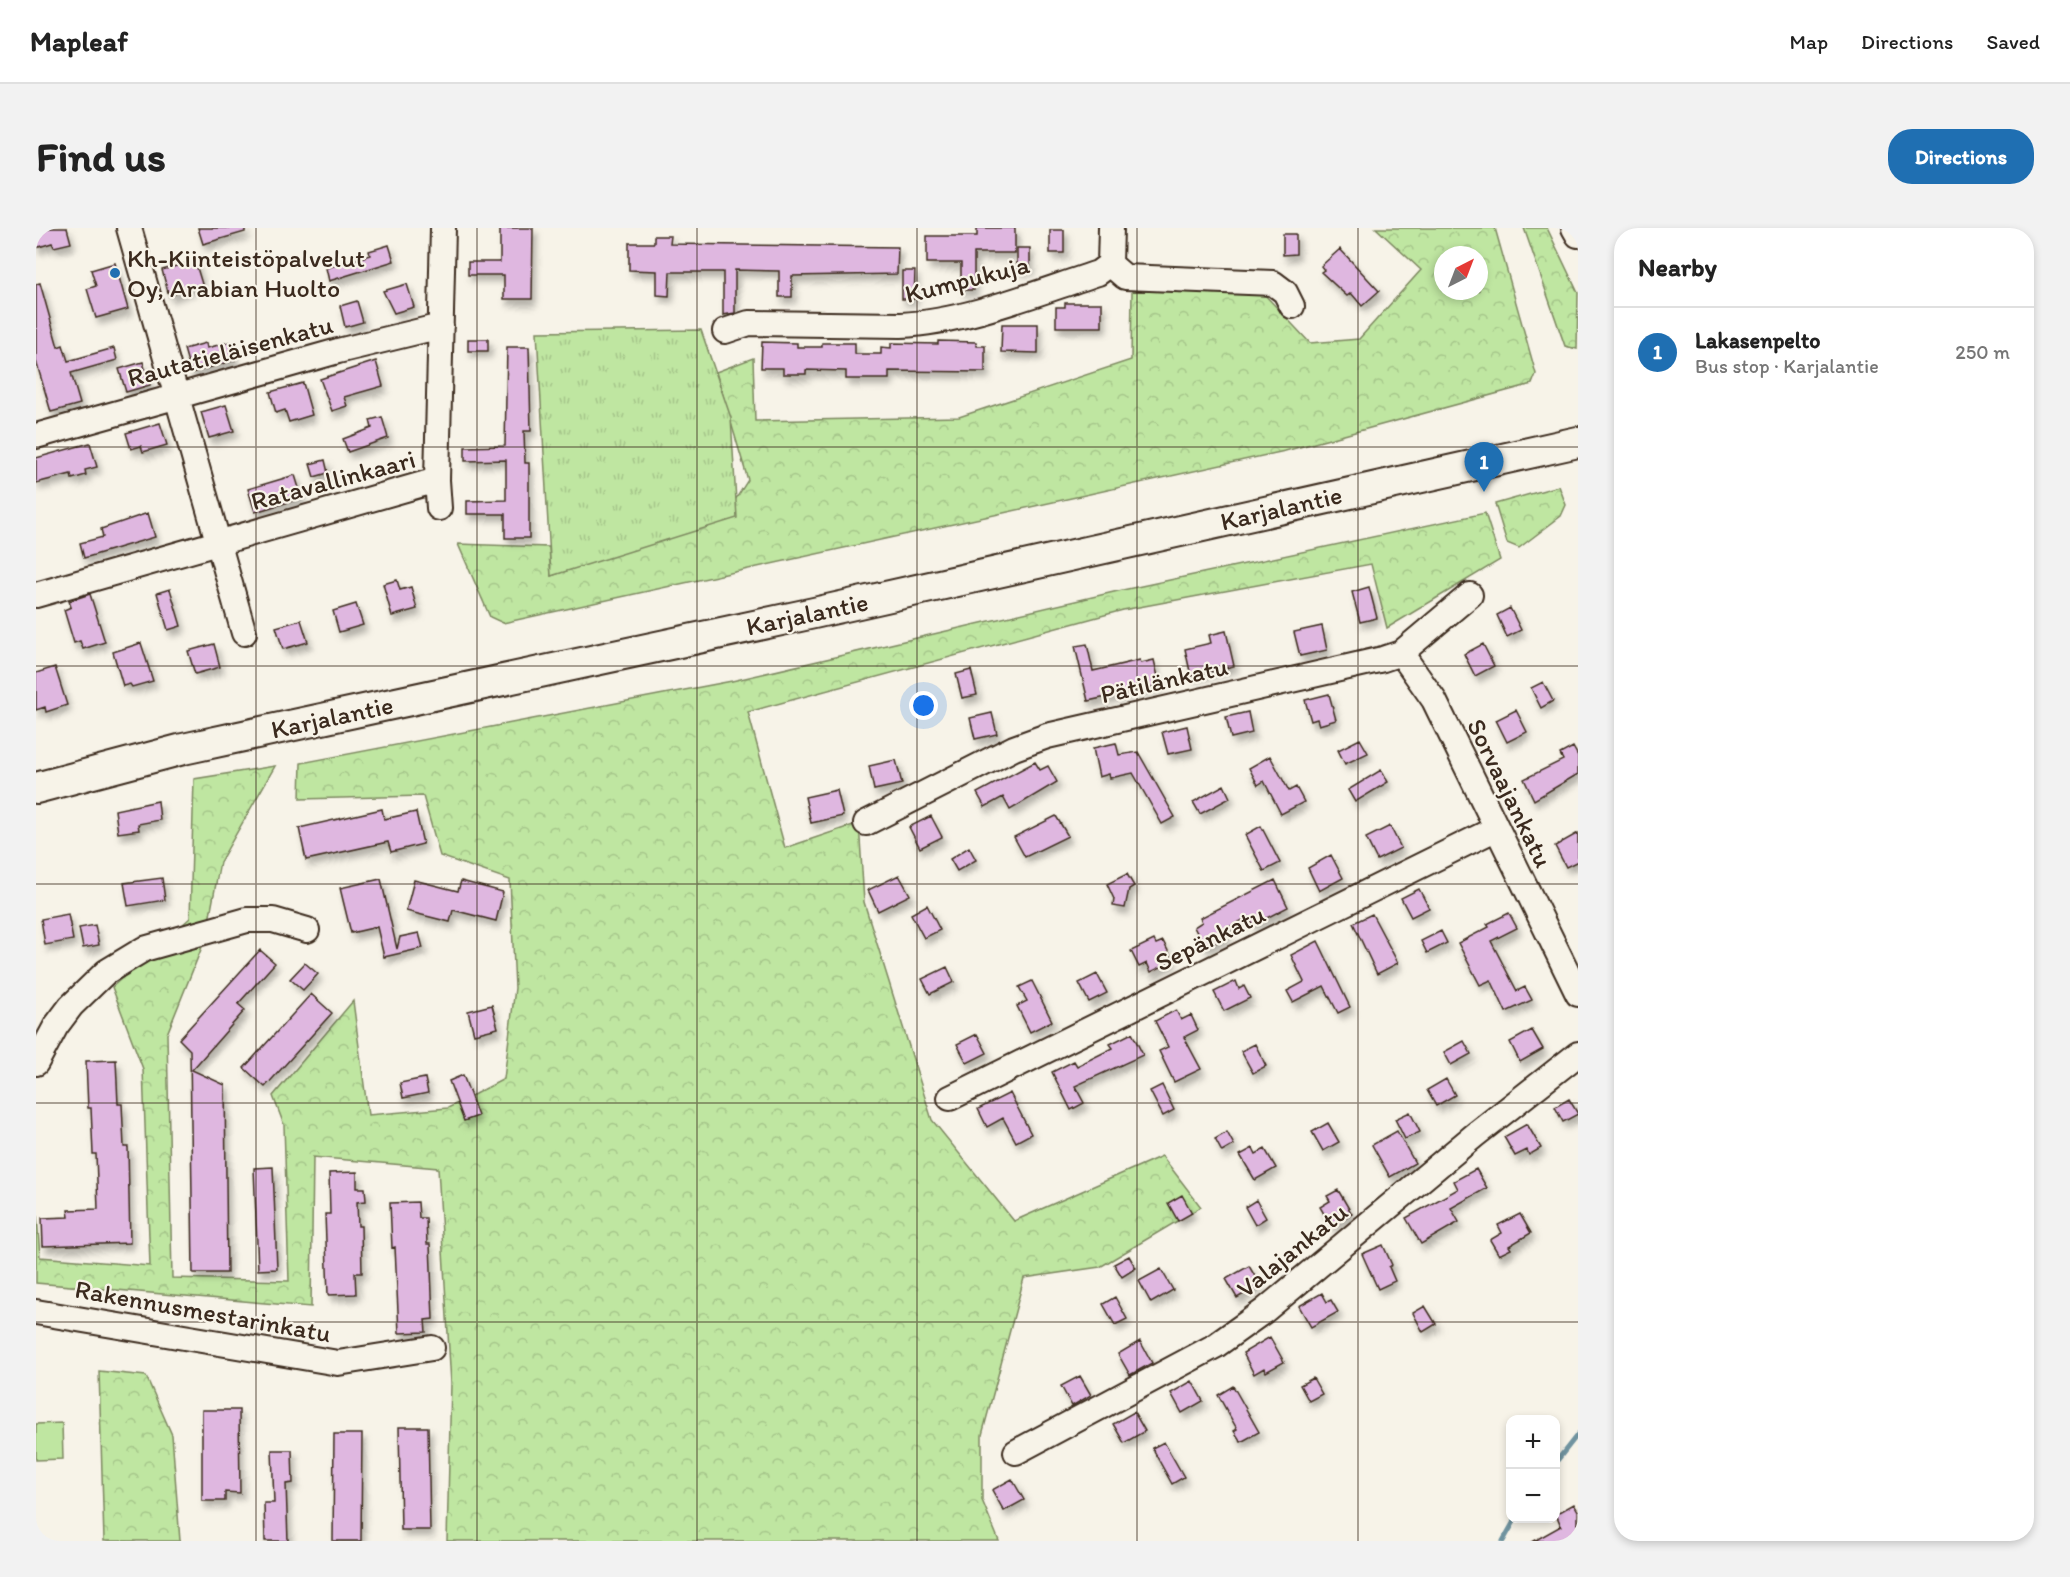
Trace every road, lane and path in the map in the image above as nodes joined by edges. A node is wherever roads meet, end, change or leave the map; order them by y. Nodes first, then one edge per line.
1 (129, 228) edge
2 (443, 228) edge
3 (1111, 228) edge
4 (1574, 228) edge
5 (1578, 235) edge
6 (1110, 264) junction
7 (1292, 306) dead end
8 (441, 326) junction
9 (725, 331) dead end
10 (176, 395) junction
11 (36, 435) edge
12 (1578, 442) edge
13 (437, 480) junction
14 (439, 508) dead end
15 (217, 542) junction
16 (36, 595) edge
17 (1470, 595) dead end
18 (244, 633) dead end
19 (1401, 652) junction
20 (36, 788) edge
21 (866, 823) dead end
22 (1495, 829) junction
23 (307, 930) dead end
24 (1578, 994) edge
25 (1578, 1054) edge
26 (36, 1063) edge
27 (950, 1098) dead end
28 (36, 1312) edge
29 (432, 1348) dead end
30 (1016, 1452) dead end

1 - 10 street
2 - 8 street, Ratavallinkaari
3 - 6 street
4 - 5 street
6 - 7 street
6 - 9 street, Kumpukuja
8 - 10 street, Rautatieläisenkatu
8 - 13 street, Ratavallinkaari
10 - 11 street, Rautatieläisenkatu
10 - 15 street
12 - 20 main road, Karjalantie
13 - 14 street
13 - 15 street, Ratavallinkaari
15 - 16 street, Ratavallinkaari
15 - 18 street
17 - 19 street, Pätilänkatu
19 - 21 street, Pätilänkatu
19 - 22 street, Sorvaajankatu
22 - 24 street, Sorvaajankatu
22 - 27 street, Sepänkatu
23 - 26 street
25 - 30 street, Valajankatu
28 - 29 street, Rakennusmestarinkatu

